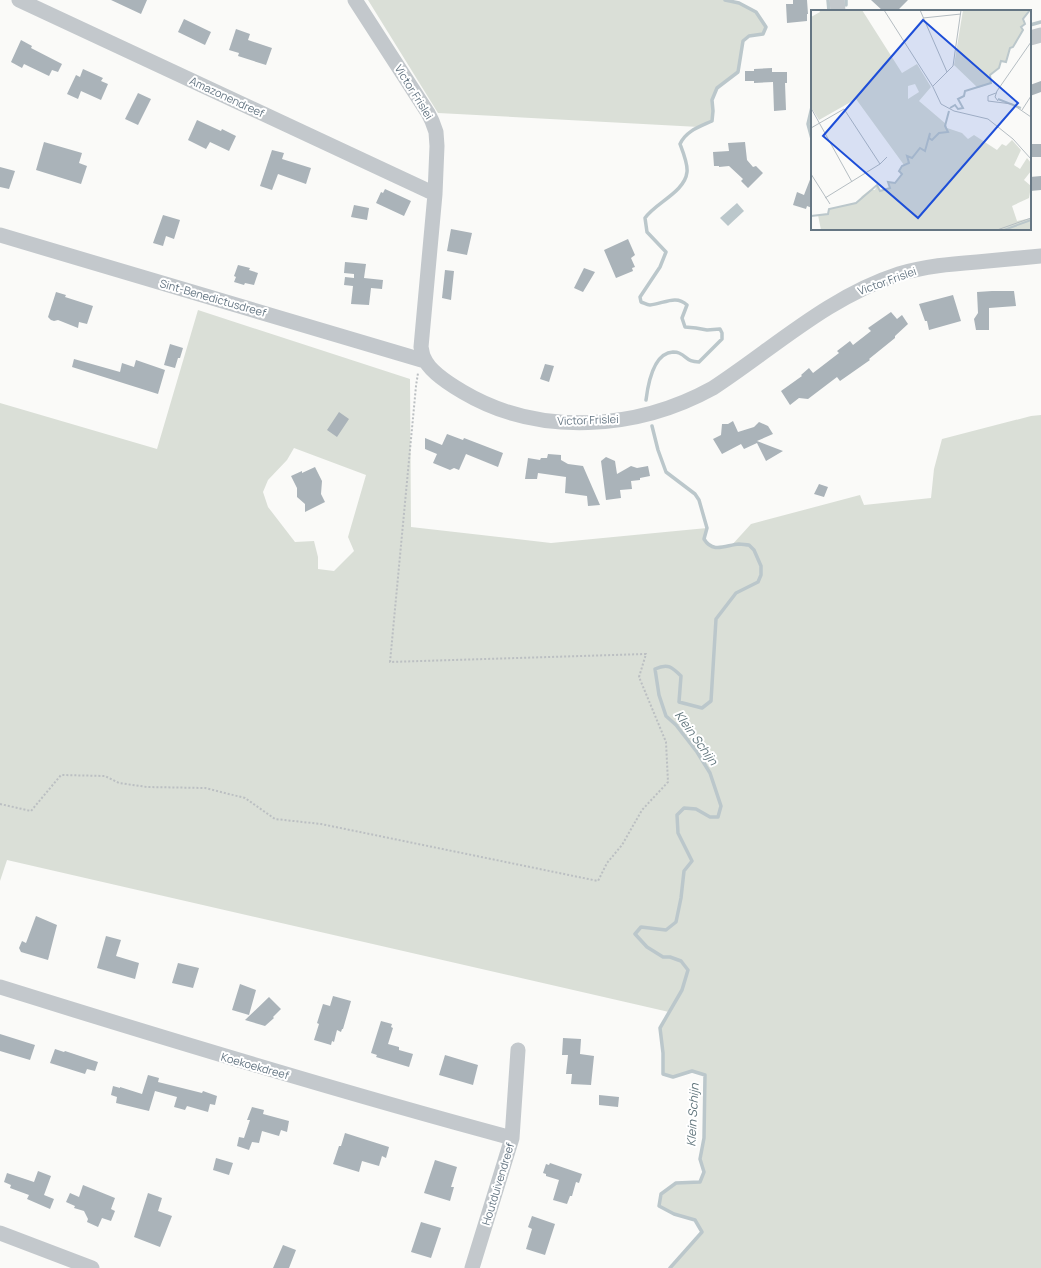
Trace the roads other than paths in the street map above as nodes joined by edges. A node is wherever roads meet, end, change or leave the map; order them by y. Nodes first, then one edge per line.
1 (19, 0) edge
2 (355, 0) edge
3 (837, 0) edge
4 (838, 10) edge
5 (1041, 35) edge
6 (1031, 38) edge
7 (435, 194) junction
8 (0, 236) edge
9 (1041, 256) edge
10 (425, 361) junction
11 (0, 987) edge
12 (518, 1050) dead end
13 (512, 1138) junction
14 (0, 1233) edge
15 (92, 1268) edge
16 (472, 1268) edge

1 - 7 street, Amazonendreef
2 - 7 street, Victor Frislei
3 - 4 street
5 - 6 street
7 - 10 street, Victor Frislei
8 - 10 street, Sint-Benedictusdreef
9 - 10 street, Victor Frislei
11 - 13 street, Koekoekdreef
12 - 13 street, Houtduivendreef
13 - 16 street, Houtduivendreef
14 - 15 street

